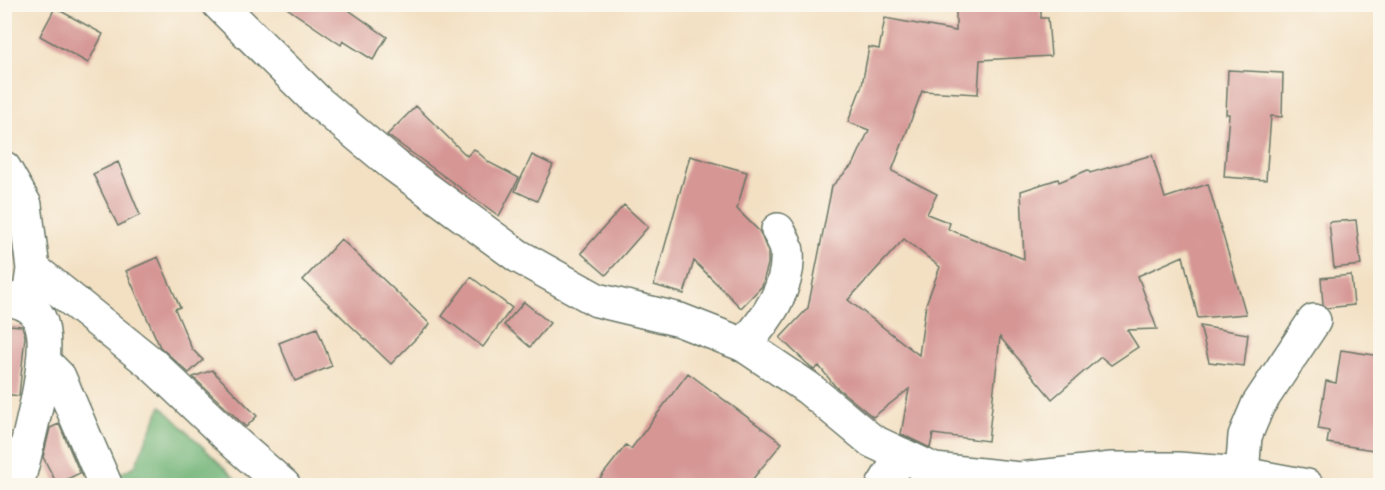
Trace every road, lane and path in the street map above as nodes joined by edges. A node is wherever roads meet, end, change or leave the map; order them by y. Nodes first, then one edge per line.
1 (219, 4) edge
2 (4, 168) edge
3 (778, 230) dead end
4 (33, 269) junction
5 (15, 301) edge
6 (1314, 321) dead end
7 (744, 345) junction
8 (43, 361) junction
9 (902, 455) junction
10 (1242, 474) junction
11 (105, 484) edge
12 (16, 486) edge
13 (284, 486) edge
14 (883, 486) edge
15 (1307, 486) edge

1 - 7 main road
2 - 4 main road
3 - 7 main road
4 - 5 main road
4 - 13 main road
5 - 8 main road
6 - 10 main road
7 - 9 main road
8 - 11 main road
8 - 12 main road
9 - 10 main road
9 - 14 main road
10 - 15 main road

